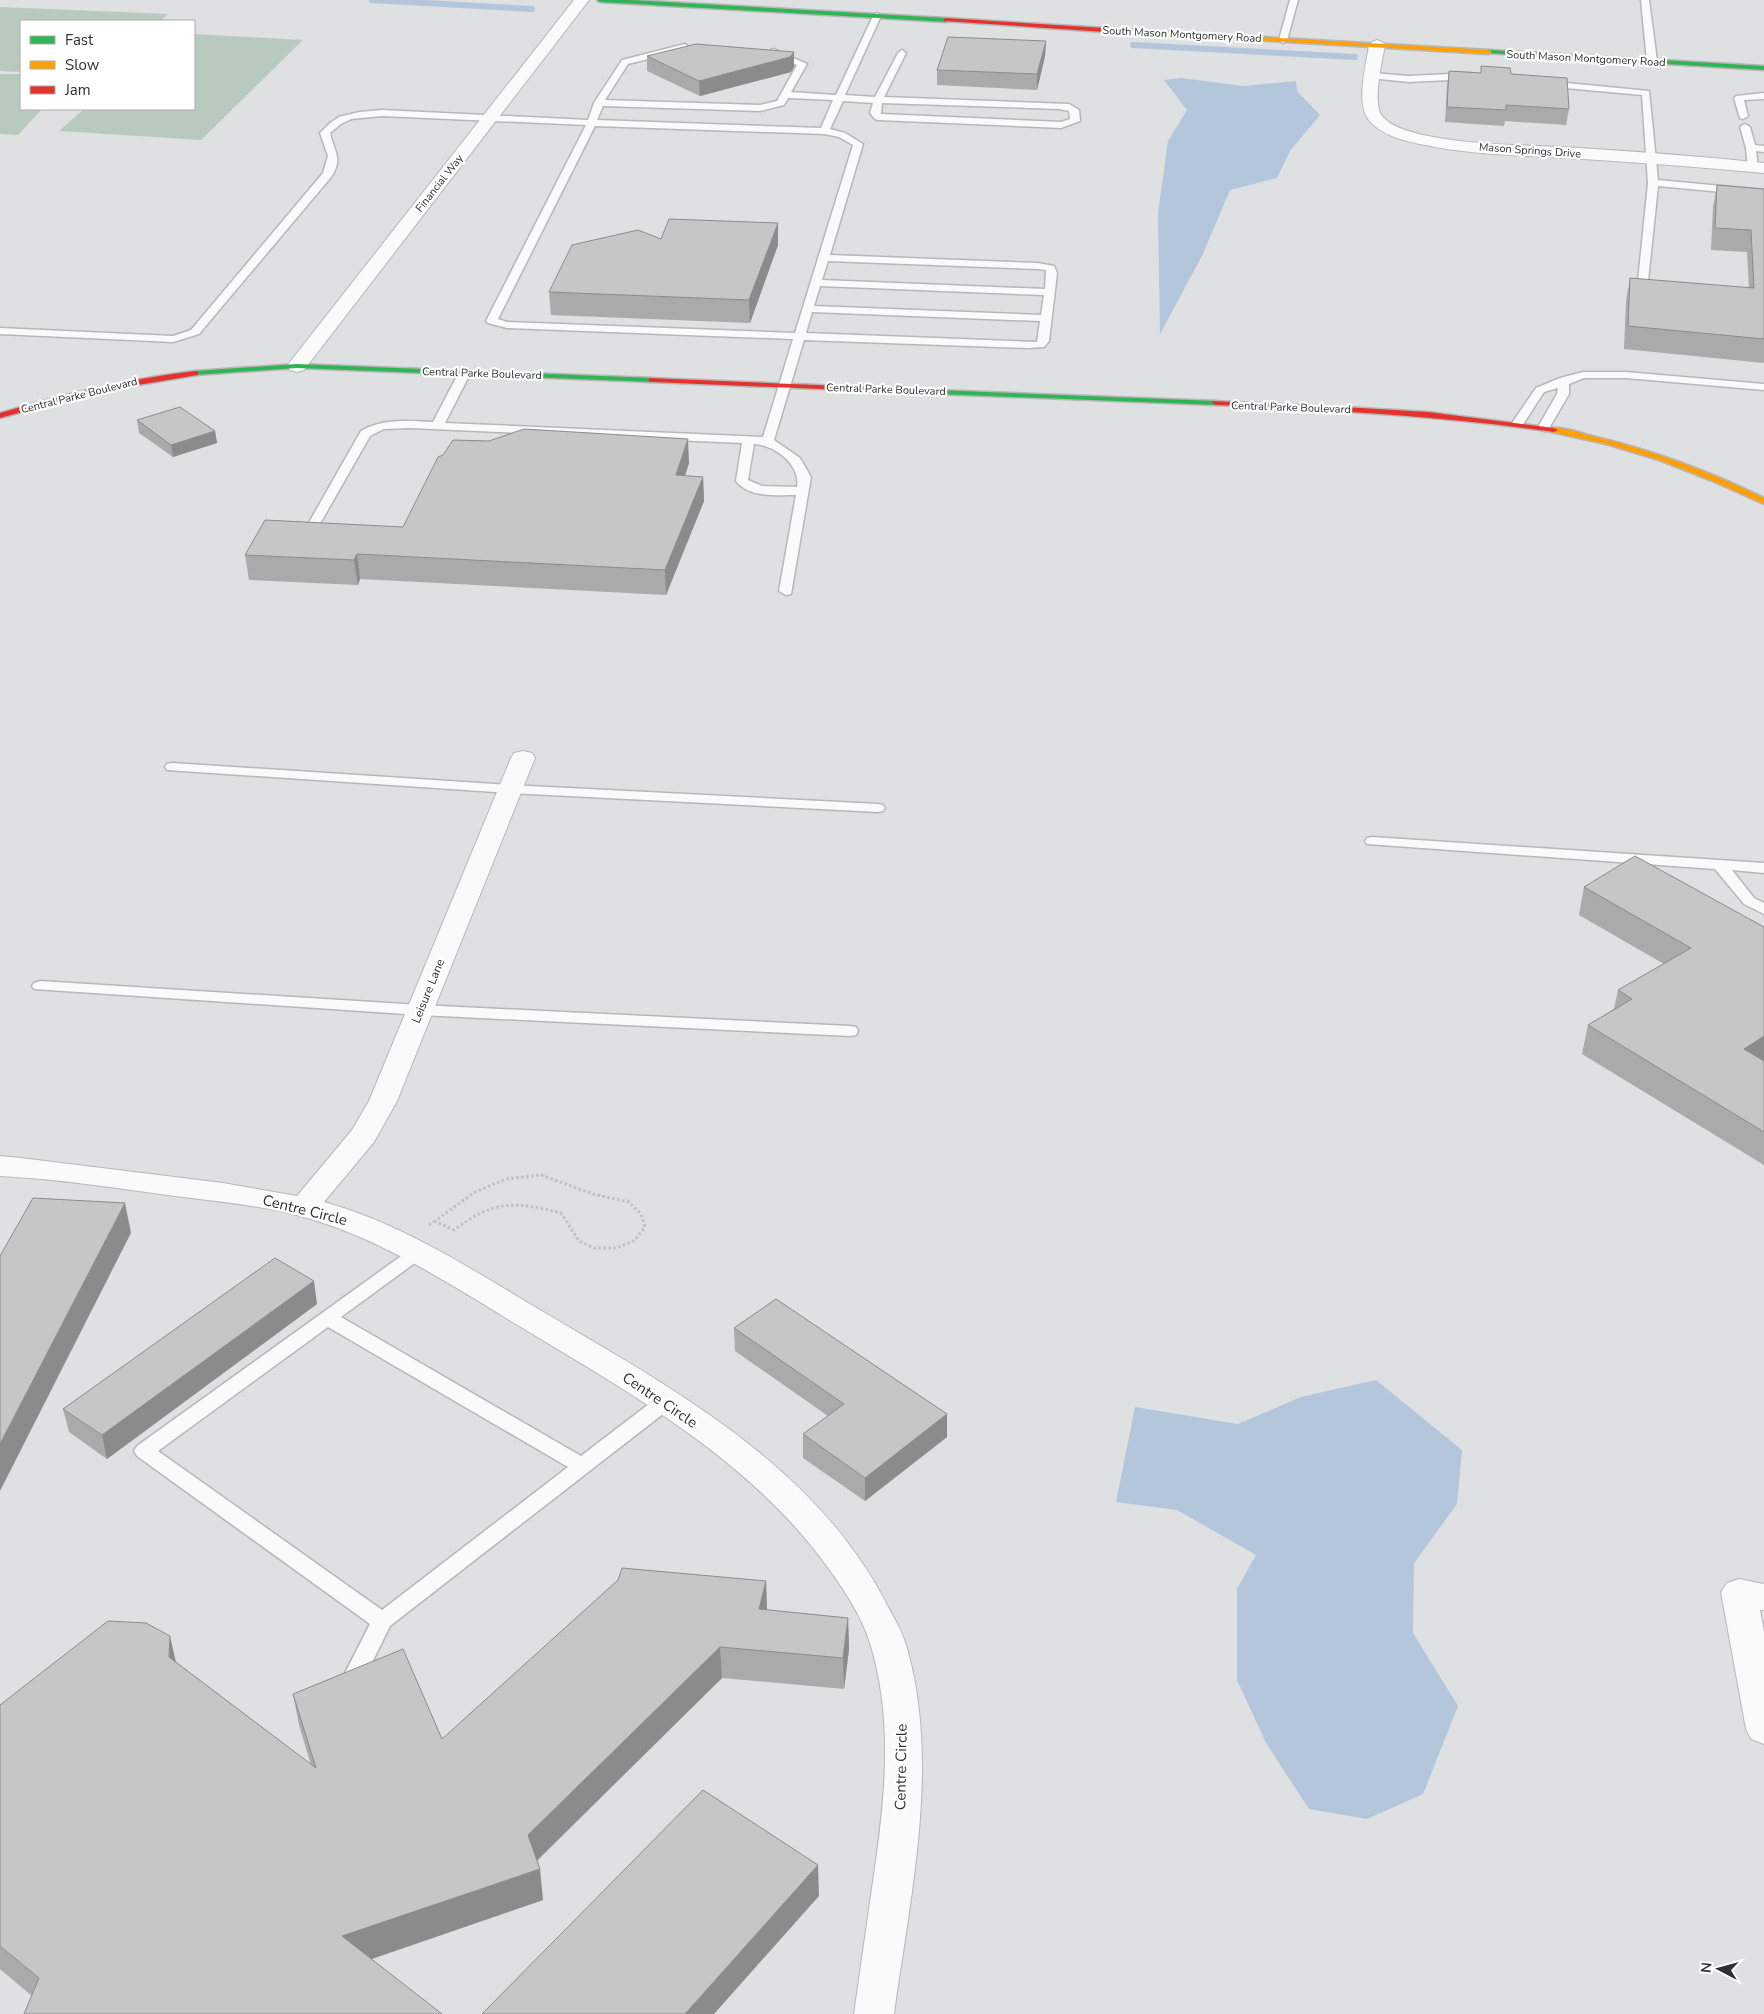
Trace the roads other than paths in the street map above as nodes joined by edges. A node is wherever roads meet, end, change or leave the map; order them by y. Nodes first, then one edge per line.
1 (582, 0) edge
2 (600, 0) edge
3 (779, 0) edge
4 (1294, 0) edge
5 (1645, 0) edge
6 (877, 16) junction
7 (1284, 35) junction
8 (1376, 45) junction
9 (699, 46) edge
10 (764, 50) edge
11 (902, 53) dead end
12 (1651, 56) junction
13 (1764, 57) edge
14 (1764, 68) edge
15 (1373, 76) junction
16 (1476, 77) edge
17 (1540, 83) edge
18 (786, 95) junction
19 (1764, 96) edge
20 (839, 98) junction
21 (878, 100) junction
22 (599, 103) junction
23 (1743, 116) dead end
24 (488, 119) junction
25 (592, 122) junction
26 (1745, 126) dead end
27 (824, 131) junction
28 (1751, 148) junction
29 (1764, 149) edge
30 (1652, 158) junction
31 (1758, 168) edge
32 (1653, 183) junction
33 (1764, 193) edge
34 (823, 258) junction
35 (1643, 281) edge
36 (816, 283) junction
37 (1050, 292) junction
38 (808, 309) junction
39 (1046, 318) junction
40 (0, 331) edge
41 (799, 336) junction
42 (298, 366) junction
43 (465, 372) junction
44 (1564, 380) junction
45 (784, 385) junction
46 (1764, 388) edge
47 (0, 416) edge
48 (1518, 423) junction
49 (437, 426) junction
50 (1544, 427) junction
51 (749, 440) junction
52 (768, 441) junction
53 (803, 491) junction
54 (1764, 501) edge
55 (313, 526) edge
56 (786, 591) dead end
57 (523, 758) dead end
58 (172, 767) dead end
59 (510, 789) junction
60 (878, 808) dead end
61 (1372, 841) dead end
62 (1720, 865) junction
63 (1764, 868) edge
64 (1764, 909) edge
65 (40, 986) dead end
66 (420, 1010) junction
67 (850, 1031) dead end
68 (0, 1166) edge
69 (304, 1207) junction
70 (410, 1249) junction
71 (328, 1318) junction
72 (665, 1402) junction
73 (582, 1466) junction
74 (1764, 1597) edge
75 (382, 1621) junction
76 (352, 1681) edge
77 (1764, 1730) edge
78 (874, 2014) edge

1 - 24 street, Financial Way
2 - 6 main road, South Mason Montgomery Road
3 - 7 main road, South Mason Montgomery Road
4 - 7 lane
5 - 12 lane
6 - 7 main road, South Mason Montgomery Road
6 - 20 lane
7 - 8 main road, South Mason Montgomery Road
7 - 12 main road, South Mason Montgomery Road
8 - 12 main road, South Mason Montgomery Road
8 - 15 street, Mason Springs Drive
9 - 22 lane
10 - 18 lane
11 - 21 lane
12 - 13 main road, South Mason Montgomery Road
12 - 14 main road, South Mason Montgomery Road
15 - 16 lane
15 - 30 street, Mason Springs Drive
17 - 30 lane
18 - 20 lane
18 - 22 lane
19 - 23 lane
20 - 21 lane
20 - 27 lane
21 - 21 lane
22 - 25 lane
24 - 25 lane
24 - 40 lane
24 - 42 street, Financial Way
25 - 27 lane
25 - 41 lane
26 - 28 lane
27 - 34 lane
28 - 29 lane
28 - 31 lane
30 - 31 street, Mason Springs Drive
30 - 32 lane
32 - 33 lane
32 - 35 lane
34 - 36 lane
34 - 37 lane
36 - 37 lane
36 - 38 lane
37 - 39 lane
38 - 39 lane
38 - 41 lane
39 - 41 lane
41 - 45 lane
42 - 43 main road, Central Parke Boulevard
42 - 47 main road, Central Parke Boulevard
43 - 45 main road, Central Parke Boulevard
43 - 49 lane
44 - 46 lane
44 - 48 lane
44 - 50 lane
45 - 48 main road, Central Parke Boulevard
45 - 52 lane
48 - 50 main road, Central Parke Boulevard
49 - 51 lane
49 - 55 lane
50 - 54 main road, Central Parke Boulevard
51 - 52 lane
51 - 53 lane
52 - 53 lane
53 - 56 lane
57 - 59 street, Leisure Lane
58 - 59 lane
59 - 60 lane
59 - 66 street, Leisure Lane
61 - 62 lane
62 - 63 lane
62 - 64 lane
65 - 66 lane
66 - 67 lane
66 - 69 street, Leisure Lane
68 - 69 street, Centre Circle
69 - 70 street, Centre Circle
70 - 71 lane
70 - 72 street, Centre Circle
71 - 73 lane
71 - 75 lane
72 - 73 lane
72 - 78 street, Centre Circle
73 - 75 lane
74 - 77 street
75 - 76 lane

